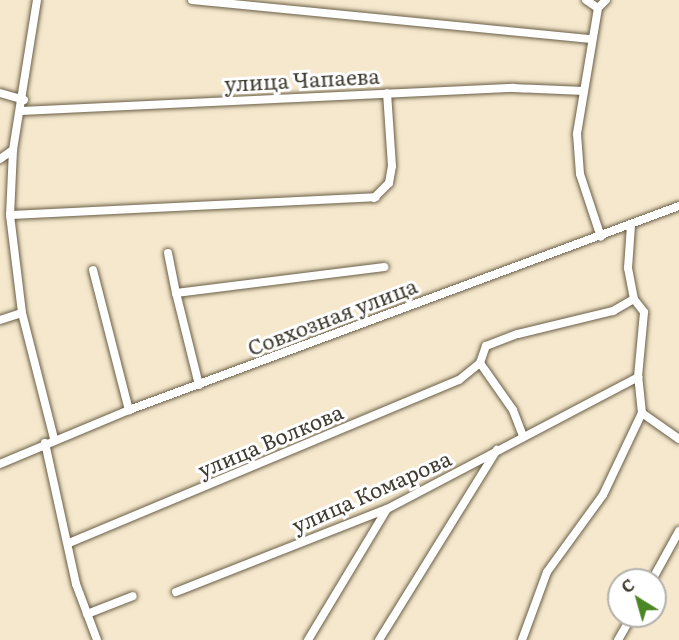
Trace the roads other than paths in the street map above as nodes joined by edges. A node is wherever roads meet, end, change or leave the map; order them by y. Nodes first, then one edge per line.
1 (37, 0) edge
2 (192, 0) edge
3 (586, 0) edge
4 (606, 0) edge
5 (598, 8) junction
6 (591, 39) junction
7 (584, 91) junction
8 (0, 93) edge
9 (387, 93) junction
10 (24, 100) junction
11 (21, 111) junction
12 (13, 150) junction
13 (0, 159) edge
14 (679, 206) edge
15 (10, 215) junction
16 (632, 225) junction
17 (602, 237) junction
18 (168, 253) dead end
19 (384, 267) dead end
20 (93, 270) dead end
21 (176, 293) junction
22 (634, 299) junction
23 (22, 313) junction
24 (0, 320) edge
25 (480, 363) junction
26 (638, 377) junction
27 (199, 385) junction
28 (129, 410) junction
29 (642, 413) junction
30 (523, 436) junction
31 (54, 439) junction
32 (679, 439) edge
33 (45, 443) junction
34 (498, 449) junction
35 (0, 464) edge
36 (387, 509) junction
37 (679, 531) edge
38 (69, 543) junction
39 (659, 568) edge
40 (176, 592) dead end
41 (133, 596) dead end
42 (87, 614) junction
43 (97, 640) edge
44 (308, 640) edge
45 (379, 640) edge
46 (522, 640) edge

1 - 10 street
2 - 6 street
3 - 5 street
4 - 5 street
5 - 6 street
6 - 7 street
7 - 9 street, улица Чапаева
7 - 17 street
8 - 10 street
9 - 11 street, улица Чапаева
9 - 15 street
10 - 11 street
11 - 12 street
12 - 13 street
12 - 15 street
14 - 16 street, Совхозная улица
15 - 23 street
16 - 17 street, Совхозная улица
16 - 22 street
17 - 27 street, Совхозная улица
18 - 21 street
19 - 21 street
20 - 28 street
21 - 27 street
22 - 25 street, улица Волкова
22 - 26 street
23 - 24 street
23 - 31 street
25 - 30 street
25 - 38 street, улица Волкова
26 - 29 street
26 - 30 street, улица Комарова
27 - 28 street, Совхозная улица
28 - 31 street, Совхозная улица
29 - 32 street
29 - 46 street
30 - 34 street, улица Комарова
31 - 33 street, Совхозная улица
33 - 35 street, Совхозная улица
33 - 38 street
34 - 36 street, улица Комарова
34 - 45 street
36 - 40 street, улица Комарова
36 - 44 street
37 - 39 street
38 - 42 street
41 - 42 street
42 - 43 street

